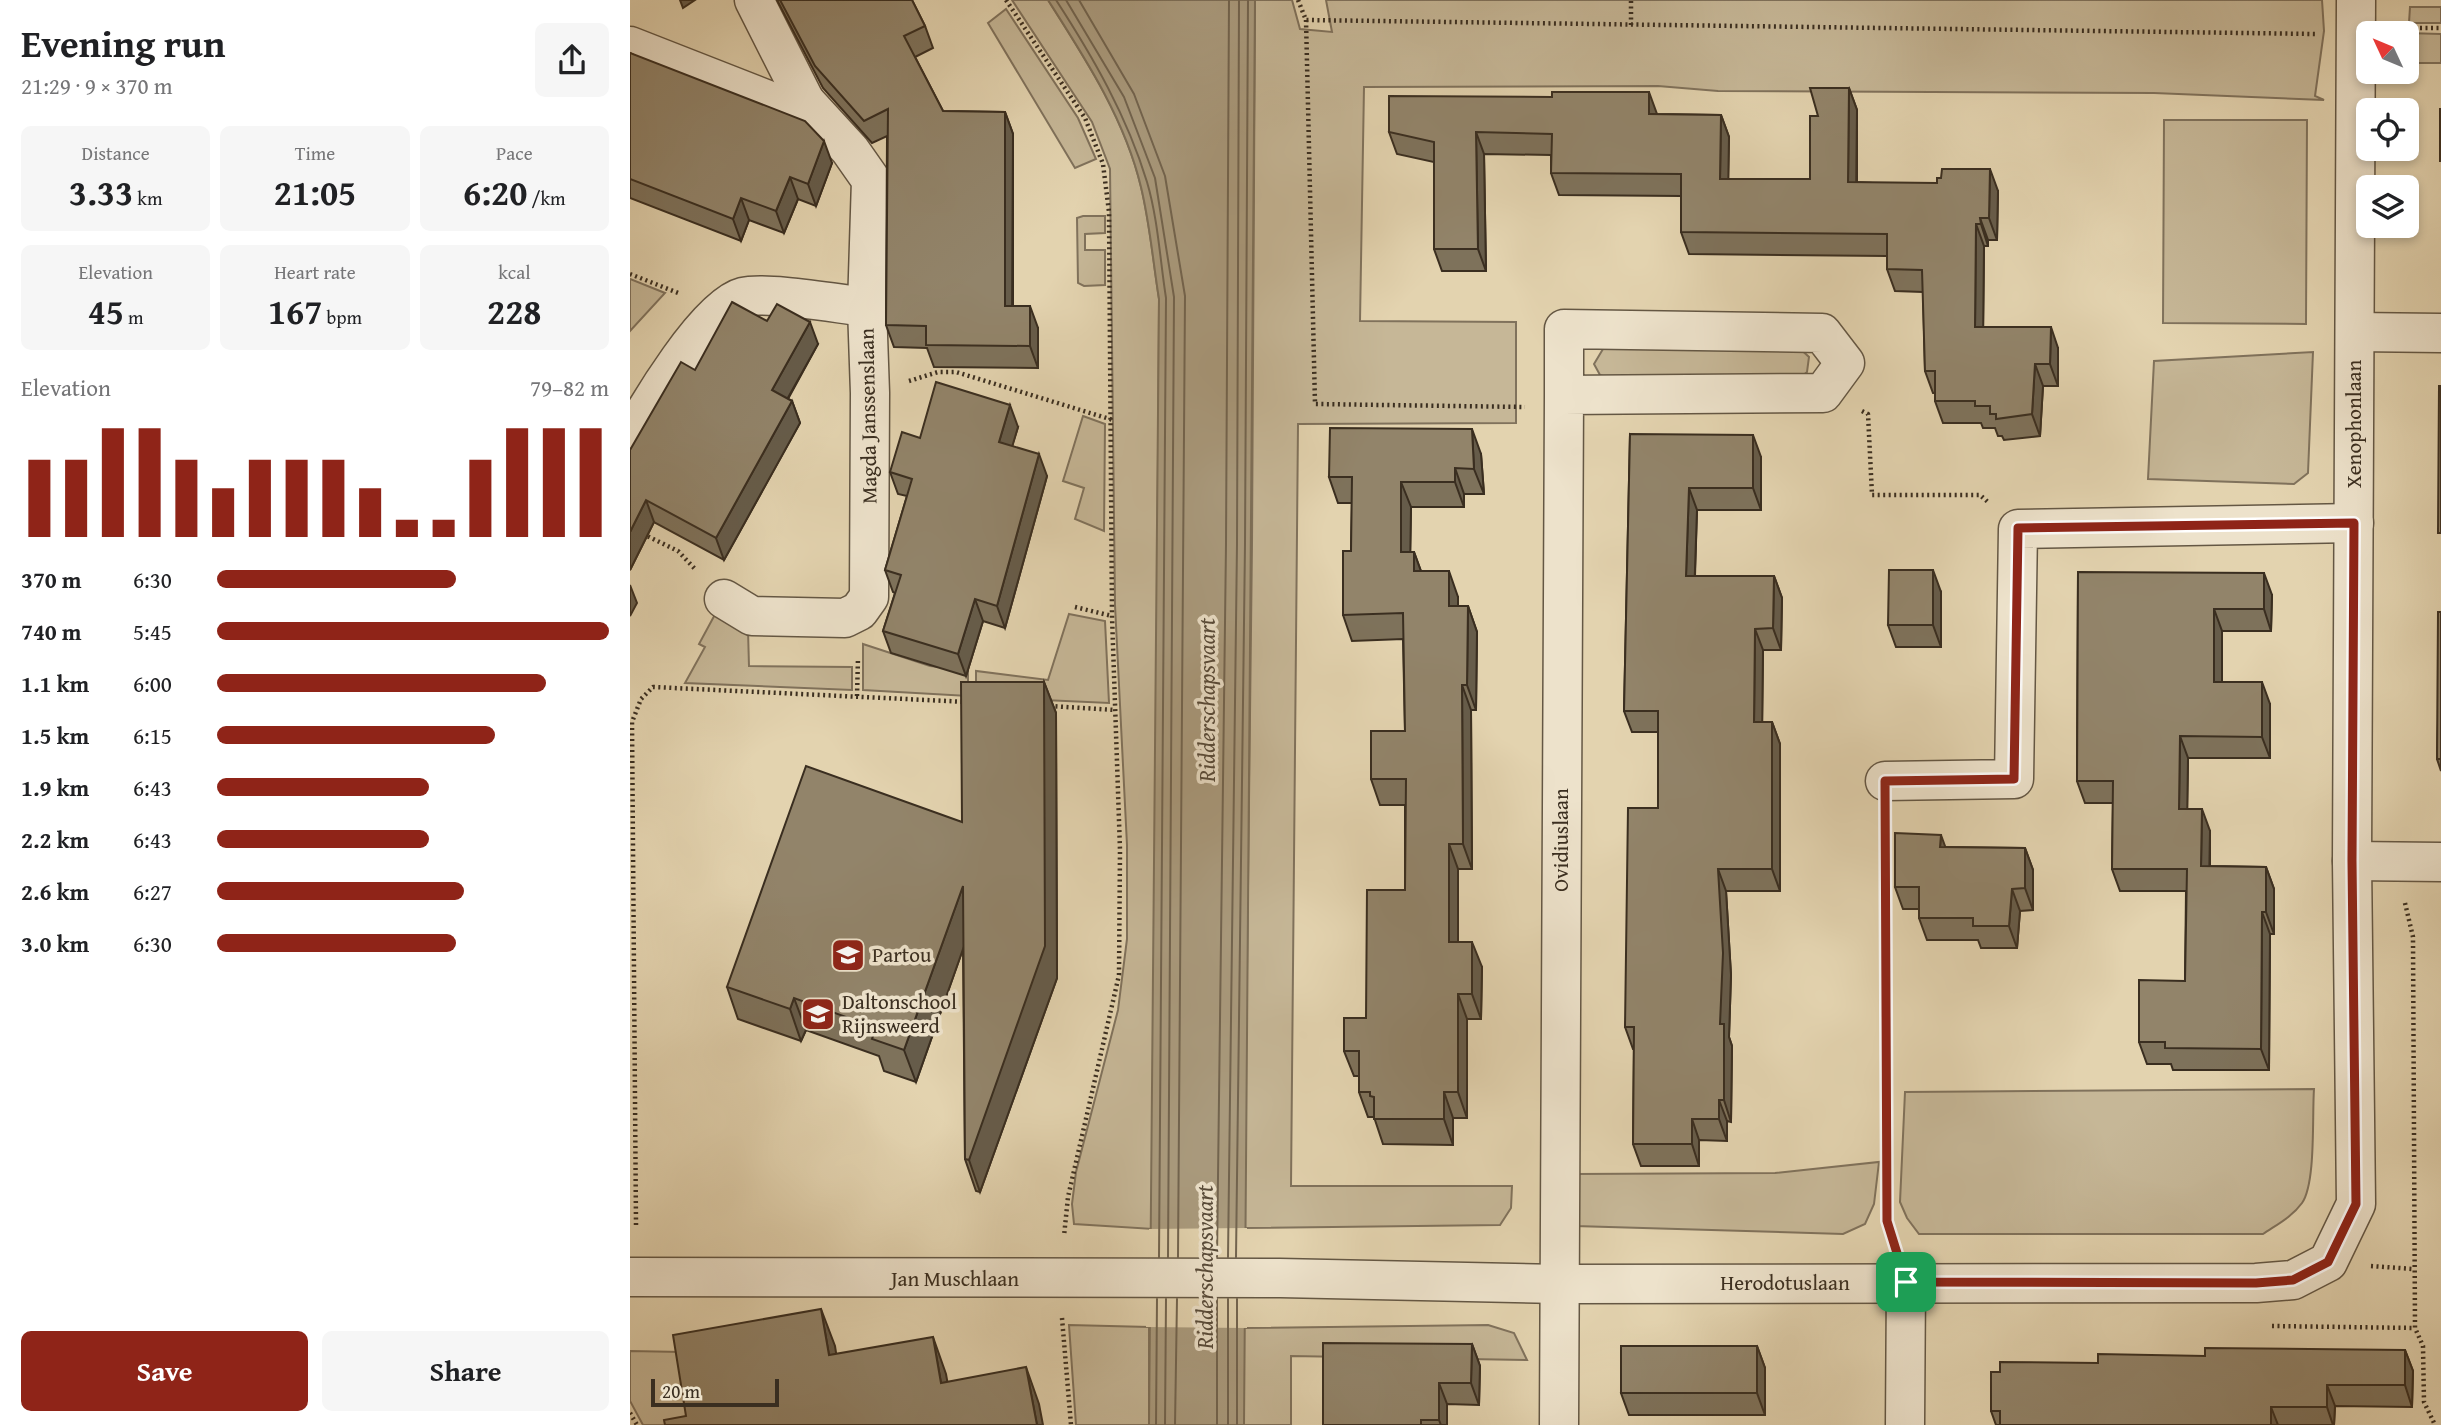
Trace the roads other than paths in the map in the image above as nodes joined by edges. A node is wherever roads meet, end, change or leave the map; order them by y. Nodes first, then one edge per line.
1 (754, 0) edge
2 (2357, 17) edge
3 (630, 46) edge
4 (805, 100) junction
5 (867, 307) junction
6 (2355, 332) junction
7 (2441, 333) edge
8 (1547, 401) junction
9 (630, 439) edge
10 (2354, 523) junction
11 (724, 599) road end
12 (1885, 781) road end
13 (2352, 861) junction
14 (2441, 862) edge
15 (2328, 1262) joint
16 (630, 1277) edge
17 (1280, 1278) joint
18 (1906, 1282) junction
19 (1559, 1284) junction
20 (1559, 1425) edge
21 (1905, 1425) edge

1 - 4 street, Magda Janssenslaan
2 - 6 street, Xenophonlaan
3 - 4 street
4 - 5 street, Magda Janssenslaan
5 - 9 street
5 - 11 street, Magda Janssenslaan
6 - 7 street
6 - 10 street, Xenophonlaan
8 - 8 street, Ovidiuslaan
8 - 19 street, Ovidiuslaan
10 - 12 street
10 - 13 street, Xenophonlaan
13 - 14 street
13 - 15 street, Xenophonlaan
15 - 18 street, Herodotuslaan
16 - 17 street, Jan Muschlaan
17 - 19 street, Herodotuslaan
18 - 19 street, Herodotuslaan
18 - 21 street
19 - 20 street, Ovidiuslaan

